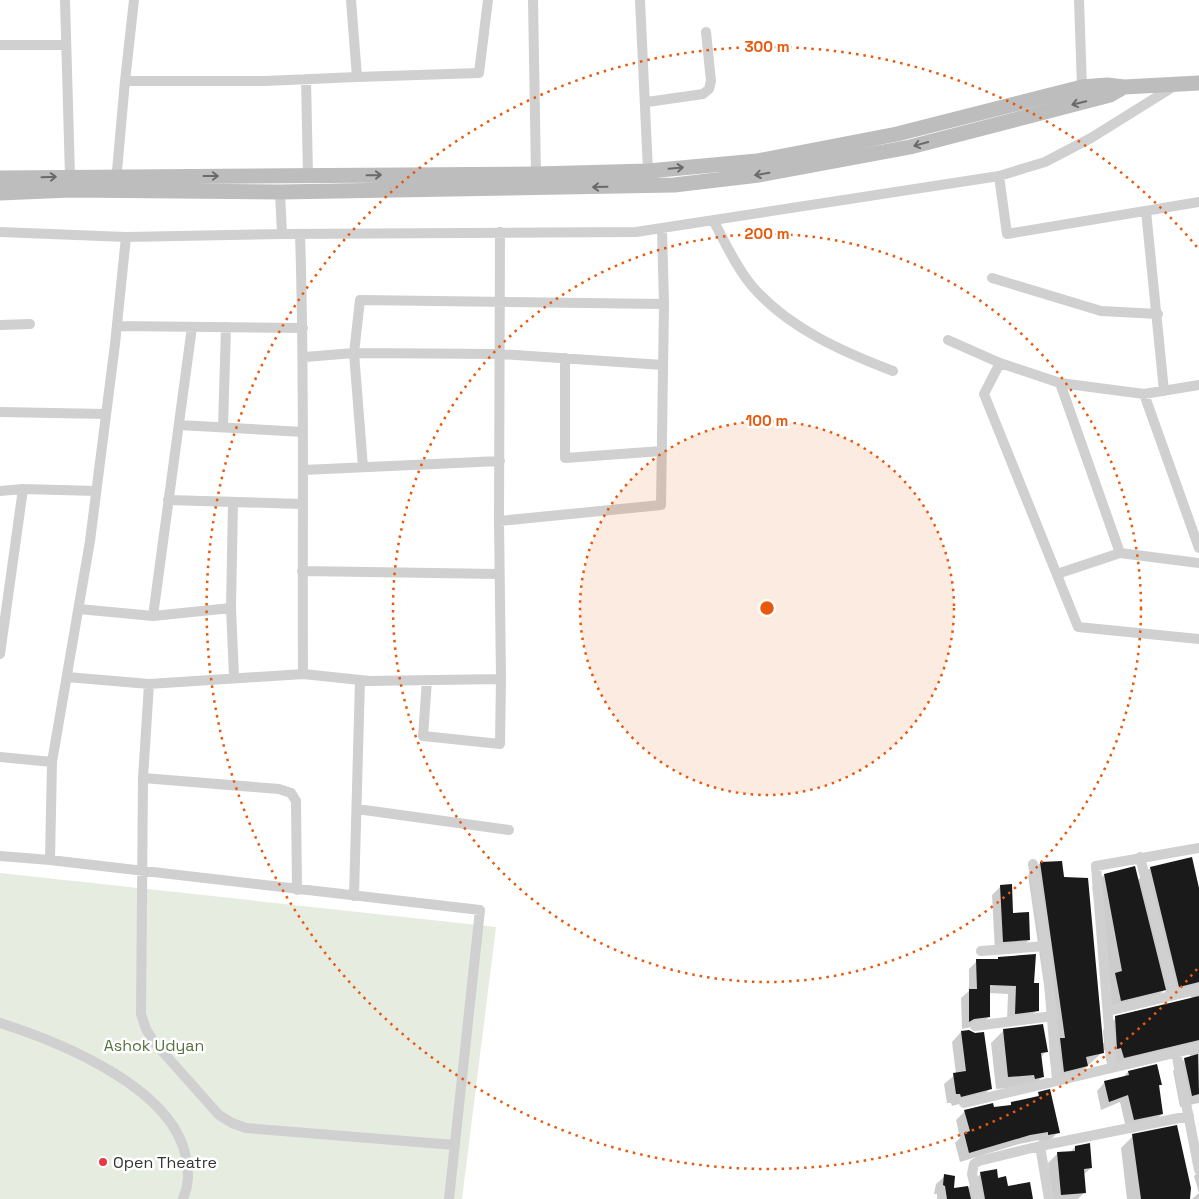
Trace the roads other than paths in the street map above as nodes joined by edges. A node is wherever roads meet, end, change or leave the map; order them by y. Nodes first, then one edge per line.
1 (65, 0) edge
2 (134, 0) edge
3 (351, 0) edge
4 (488, 0) edge
5 (533, 0) edge
6 (640, 0) edge
7 (1079, 0) edge
8 (706, 32) dead end
9 (0, 45) edge
10 (66, 45) junction
11 (357, 77) junction
12 (306, 79) junction
13 (125, 81) junction
14 (1199, 82) edge
15 (1176, 85) junction
16 (1082, 87) junction
17 (1124, 87) junction
18 (647, 102) junction
19 (648, 170) junction
20 (536, 174) junction
21 (70, 176) junction
22 (308, 176) junction
23 (999, 176) junction
24 (0, 178) edge
25 (116, 184) junction
26 (0, 192) edge
27 (280, 192) junction
28 (1199, 202) edge
29 (1146, 211) junction
30 (713, 220) junction
31 (662, 229) junction
32 (0, 232) edge
33 (500, 232) junction
34 (282, 234) junction
35 (300, 234) junction
36 (126, 237) junction
37 (992, 278) dead end
38 (500, 300) junction
39 (664, 304) junction
40 (1158, 314) junction
41 (30, 324) dead end
42 (0, 325) edge
43 (117, 326) junction
44 (192, 327) junction
45 (226, 327) junction
46 (303, 328) junction
47 (948, 340) dead end
48 (354, 353) junction
49 (500, 354) junction
50 (304, 357) junction
51 (565, 358) junction
52 (1000, 363) junction
53 (662, 365) junction
54 (893, 371) dead end
55 (1060, 383) junction
56 (1199, 385) edge
57 (1164, 391) junction
58 (1144, 394) junction
59 (0, 412) edge
60 (106, 414) junction
61 (179, 425) junction
62 (223, 427) junction
63 (303, 432) junction
64 (662, 451) junction
65 (500, 461) junction
66 (363, 467) junction
67 (303, 470) junction
68 (23, 489) junction
69 (0, 491) edge
70 (96, 491) junction
71 (168, 500) junction
72 (233, 502) junction
73 (302, 504) junction
74 (499, 521) junction
75 (1199, 548) edge
76 (1120, 553) junction
77 (1199, 563) edge
78 (302, 571) junction
79 (499, 574) junction
80 (1056, 574) junction
81 (231, 608) junction
82 (79, 609) junction
83 (153, 616) junction
84 (1199, 639) edge
85 (0, 654) edge
86 (303, 674) junction
87 (67, 677) junction
88 (234, 677) junction
89 (501, 679) junction
90 (360, 680) junction
91 (427, 680) junction
92 (149, 684) junction
93 (0, 757) edge
94 (52, 762) junction
95 (143, 778) junction
96 (357, 809) junction
97 (509, 830) dead end
98 (1199, 848) edge
99 (0, 856) edge
100 (1140, 858) junction
101 (50, 860) junction
102 (1033, 864) dead end
103 (141, 872) junction
104 (298, 890) junction
105 (354, 896) junction
106 (1046, 946) junction
107 (981, 951) dead end
108 (1199, 989) edge
109 (1174, 995) junction
110 (1108, 1010) junction
111 (1053, 1016) junction
112 (0, 1023) edge
113 (975, 1026) dead end
114 (1199, 1047) edge
115 (1176, 1052) junction
116 (1112, 1067) junction
117 (1057, 1080) junction
118 (964, 1103) dead end
119 (1189, 1116) junction
120 (455, 1145) junction
121 (1040, 1146) junction
122 (1199, 1170) edge
123 (183, 1199) edge
124 (449, 1199) edge
125 (978, 1199) edge
126 (1049, 1199) edge

1 - 10 street
2 - 13 street
3 - 11 street
4 - 11 street
5 - 20 street
6 - 18 street
7 - 16 street
8 - 18 street
9 - 10 street
10 - 21 street
11 - 12 street
12 - 13 street
12 - 22 street
13 - 25 street
14 - 15 main road
15 - 17 main road
15 - 23 street
16 - 17 main road
19 -> 16 main road
17 -> 27 main road
18 - 19 street
19 - 20 main road
22 -> 20 main road
24 -> 21 main road
21 - 25 main road
25 -> 22 main road
23 - 29 street
23 - 30 street
25 - 26 main road
25 - 27 main road
27 - 34 street
28 - 29 street
29 - 40 street
30 - 31 street
30 - 54 street
31 - 33 street
31 - 39 street
32 - 36 street
33 - 35 street
33 - 38 street
34 - 35 street
34 - 36 street
35 - 46 street
36 - 43 street
37 - 40 street
38 - 39 street
38 - 48 street
38 - 49 street
39 - 53 street
40 - 57 street
41 - 42 street
43 - 44 street
43 - 60 street
44 - 45 street
44 - 61 street
45 - 46 street
45 - 62 street
46 - 50 street
47 - 52 street
48 - 49 street
48 - 50 street
48 - 66 street
49 - 51 street
49 - 65 street
50 - 63 street
51 - 53 street
51 - 64 street
52 - 55 street
52 - 80 street
53 - 64 street
55 - 58 street
55 - 76 street
56 - 57 street
57 - 58 street
58 - 75 street
59 - 60 street
60 - 70 street
61 - 62 street
61 - 71 street
62 - 63 street
63 - 67 street
64 - 74 street
65 - 66 street
65 - 74 street
66 - 67 street
67 - 73 street
68 - 69 street
68 - 70 street
68 - 85 street
70 - 82 street
71 - 72 street
71 - 83 street
72 - 73 street
72 - 81 street
73 - 78 street
74 - 79 street
76 - 77 street
76 - 80 street
78 - 79 street
78 - 86 street
79 - 89 street
80 - 84 street
81 - 83 street
81 - 88 street
82 - 83 street
82 - 87 street
86 - 88 street
86 - 90 street
87 - 92 street
87 - 94 street
88 - 92 street
89 - 91 street
89 - 91 street
90 - 91 street
90 - 96 street
92 - 95 street
93 - 94 street
94 - 101 street
95 - 103 street
95 - 104 street
96 - 97 street
96 - 105 street
98 - 100 street
99 - 101 street
100 - 109 street
100 - 110 street
101 - 103 street
102 - 106 street
103 - 104 street
103 - 120 street
104 - 105 street
105 - 120 street
106 - 107 street
106 - 111 street
108 - 109 street
109 - 110 street
110 - 116 street
111 - 113 street
111 - 117 street
112 - 123 street
114 - 115 street
115 - 116 street
115 - 119 street
116 - 117 street
117 - 118 street
119 - 121 street
119 - 122 street
120 - 124 street
121 - 125 street
121 - 126 street

